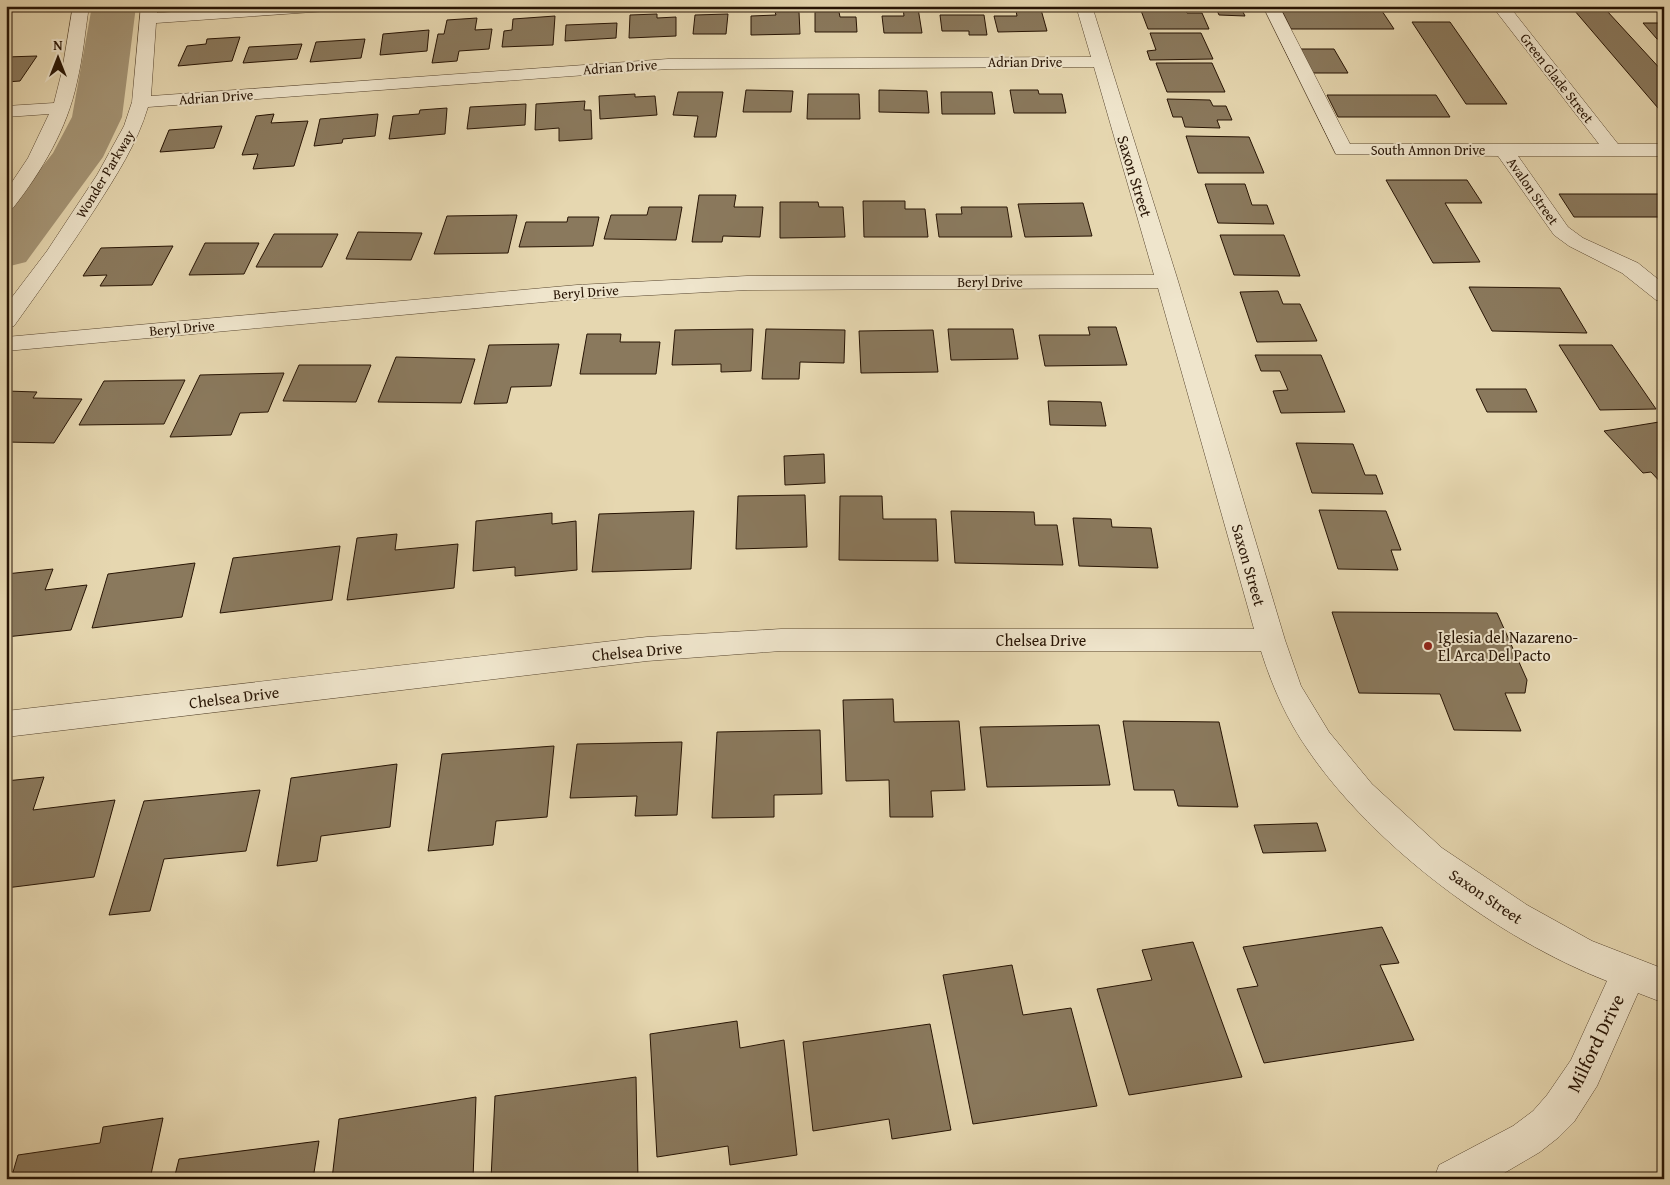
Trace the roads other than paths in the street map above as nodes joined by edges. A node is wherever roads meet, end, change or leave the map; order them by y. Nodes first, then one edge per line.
1 (81, 6) edge
2 (327, 6) edge
3 (1084, 6) edge
4 (1271, 6) edge
5 (1500, 6) edge
6 (149, 12) edge
7 (1100, 62) junction
8 (141, 102) junction
9 (62, 108) junction
10 (6, 112) edge
11 (1504, 150) junction
12 (1613, 150) junction
13 (1664, 150) edge
14 (6, 204) edge
15 (1167, 281) junction
16 (1664, 295) edge
17 (6, 321) edge
18 (6, 344) edge
19 (1271, 640) junction
20 (6, 724) edge
21 (1628, 974) junction
22 (1664, 986) edge
23 (1453, 1179) edge

1 - 9 street
2 - 6 street
3 - 7 street, Saxon Street
4 - 11 street, South Amnon Drive
5 - 12 street, Green Glade Street
6 - 8 street, Wonder Parkway
7 - 8 street, Adrian Drive
7 - 15 street, Saxon Street
8 - 17 street, Wonder Parkway
9 - 10 street
9 - 14 street
11 - 12 street, South Amnon Drive
11 - 16 street, Avalon Street
12 - 13 street, South Amnon Drive
15 - 18 street, Beryl Drive
15 - 19 street, Saxon Street
19 - 20 street, Chelsea Drive
19 - 21 street, Saxon Street
21 - 22 street, Milford Drive
21 - 23 street, Milford Drive

